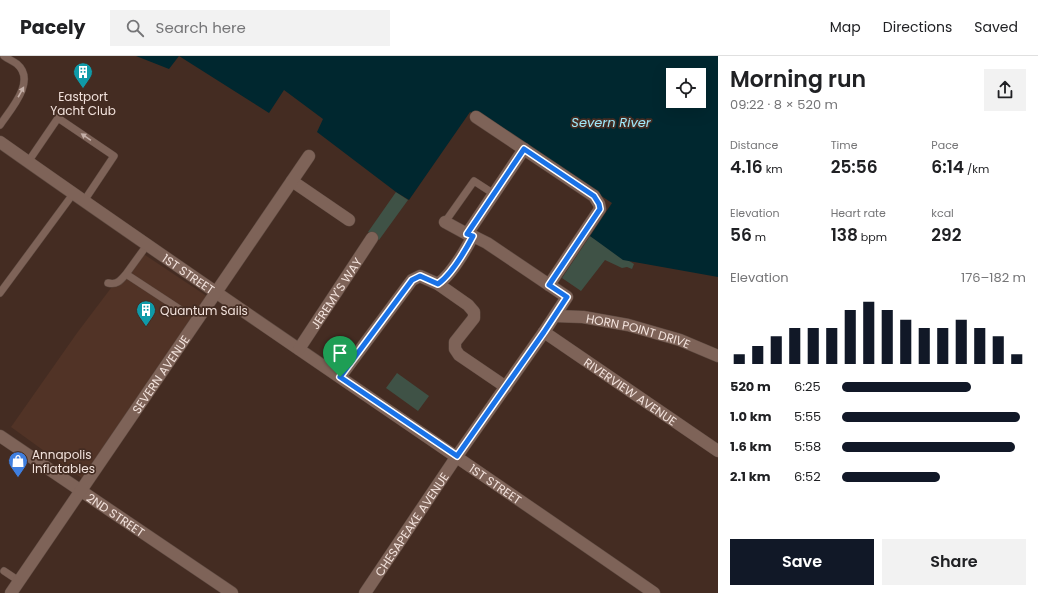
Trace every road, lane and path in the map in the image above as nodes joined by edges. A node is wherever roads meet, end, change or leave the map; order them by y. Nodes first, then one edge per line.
1 (4, 56) edge
2 (476, 116) dead end
3 (0, 125) edge
4 (0, 142) edge
5 (524, 149) junction
6 (309, 156) dead end
7 (28, 162) junction
8 (292, 181) junction
9 (73, 194) junction
10 (494, 194) junction
11 (84, 201) junction
12 (349, 220) dead end
13 (445, 222) joint
14 (470, 235) junction
15 (372, 238) dead end
16 (147, 245) junction
17 (126, 274) junction
18 (108, 283) dead end
19 (438, 284) junction
20 (549, 285) junction
21 (0, 292) edge
22 (217, 292) junction
23 (184, 312) dead end
24 (555, 316) junction
25 (544, 332) junction
26 (299, 349) junction
27 (718, 356) edge
28 (340, 377) junction
29 (506, 386) junction
30 (0, 436) edge
31 (718, 451) edge
32 (457, 456) junction
33 (81, 490) junction
34 (2, 569) edge
35 (19, 581) junction
36 (11, 593) edge
37 (232, 593) edge
38 (365, 593) edge
39 (654, 593) edge

3 -> 1 lane
2 - 5 street
4 - 7 street, 1ST STREET
5 - 10 street
5 - 20 street
6 - 8 street, SEVERN AVENUE
7 - 9 street, 1ST STREET
11 -> 7 lane
8 - 12 street
8 - 22 street, SEVERN AVENUE
9 - 11 street, 1ST STREET
9 - 21 lane
10 - 13 lane
10 - 14 street
11 - 16 street, 1ST STREET
13 - 14 street
14 - 19 street
14 - 20 street
15 - 26 street, JEREMY'S WAY
16 - 17 lane
16 - 22 street, 1ST STREET
17 - 18 lane
17 - 23 lane
19 - 28 street
19 - 29 street
20 - 24 street, CHESAPEAKE AVENUE
22 - 26 street, 1ST STREET
22 - 33 street, SEVERN AVENUE
24 - 25 street, CHESAPEAKE AVENUE
24 - 27 street, HORN POINT DRIVE
25 - 29 street, CHESAPEAKE AVENUE
25 - 31 street, RIVERVIEW AVENUE
26 - 28 street, 1ST STREET
28 - 32 street, 1ST STREET
29 - 32 street, CHESAPEAKE AVENUE
30 - 33 street, 2ND STREET
32 - 38 street, CHESAPEAKE AVENUE
32 - 39 street, 1ST STREET
33 - 35 street, SEVERN AVENUE
33 - 37 street, 2ND STREET
34 - 35 lane
35 - 36 street, SEVERN AVENUE

